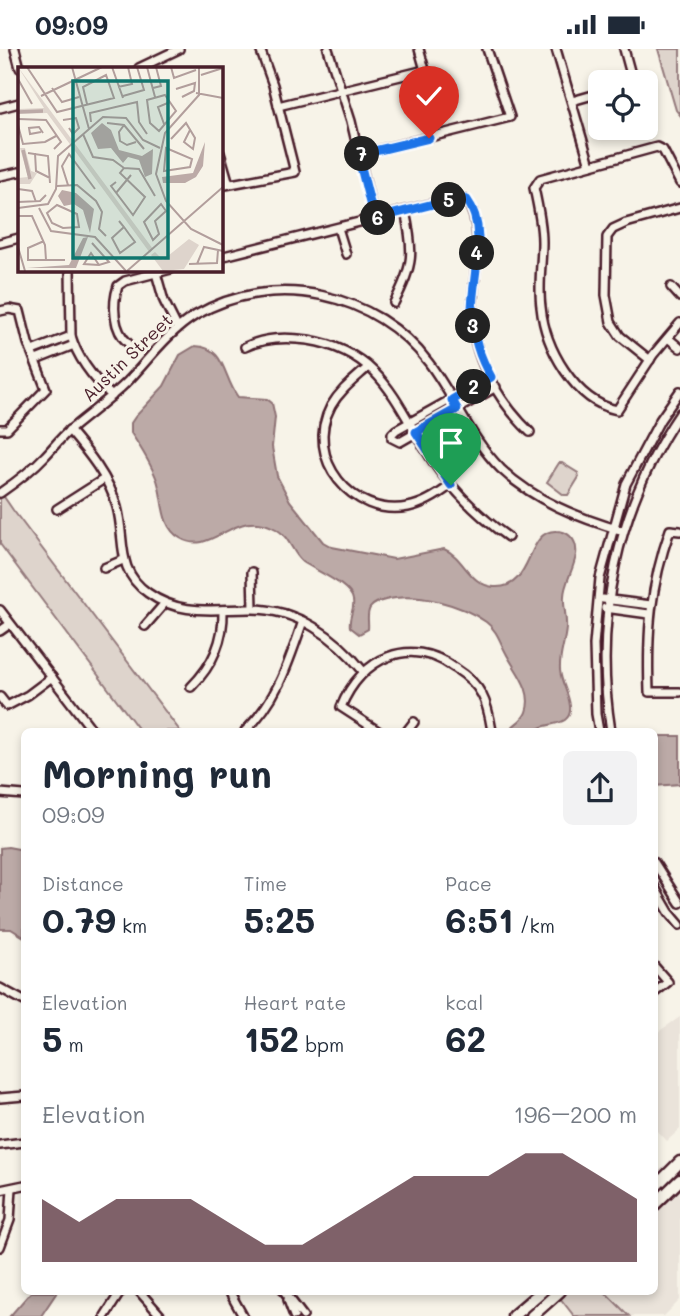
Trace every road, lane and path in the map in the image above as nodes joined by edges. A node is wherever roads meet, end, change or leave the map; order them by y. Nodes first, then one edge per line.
1 (15, 49) edge
2 (178, 49) edge
3 (260, 49) edge
4 (328, 49) edge
5 (419, 49) edge
6 (487, 49) edge
7 (556, 49) edge
8 (624, 49) edge
9 (20, 67) edge
10 (141, 67) edge
11 (630, 70) edge
12 (341, 90) junction
13 (588, 96) edge
14 (572, 101) junction
15 (18, 103) edge
16 (278, 106) junction
17 (0, 108) edge
18 (358, 155) junction
19 (590, 165) junction
20 (222, 166) edge
21 (18, 172) edge
22 (0, 176) edge
23 (680, 183) edge
24 (225, 185) edge
25 (680, 208) edge
26 (405, 211) junction
27 (374, 219) junction
28 (338, 227) junction
29 (18, 238) edge
30 (0, 243) edge
31 (346, 254) dead end
32 (222, 256) edge
33 (70, 271) edge
34 (164, 271) edge
35 (156, 273) junction
36 (671, 287) dead end
37 (680, 297) edge
38 (394, 303) dead end
39 (0, 311) edge
40 (177, 327) junction
41 (678, 329) edge
42 (71, 336) junction
43 (668, 338) junction
44 (128, 343) dead end
45 (74, 345) junction
46 (245, 347) dead end
47 (680, 348) edge
48 (32, 351) junction
49 (36, 360) junction
50 (650, 360) junction
51 (368, 367) junction
52 (491, 377) junction
53 (496, 387) junction
54 (680, 391) edge
55 (112, 396) junction
56 (452, 400) junction
57 (457, 409) junction
58 (680, 413) edge
59 (411, 422) junction
60 (0, 429) edge
61 (69, 430) junction
62 (416, 432) junction
63 (530, 432) dead end
64 (104, 479) junction
65 (451, 485) junction
66 (0, 493) edge
67 (57, 509) dead end
68 (614, 528) junction
69 (623, 531) junction
70 (680, 531) edge
71 (508, 537) dead end
72 (123, 560) junction
73 (104, 568) dead end
74 (252, 572) dead end
75 (607, 599) junction
76 (598, 602) junction
77 (164, 604) junction
78 (651, 605) junction
79 (253, 608) junction
80 (607, 608) junction
81 (0, 610) edge
82 (223, 610) junction
83 (649, 614) junction
84 (303, 621) junction
85 (10, 624) junction
86 (145, 626) dead end
87 (0, 631) edge
88 (363, 671) junction
89 (52, 677) junction
90 (191, 687) dead end
91 (680, 692) edge
92 (0, 697) edge
93 (414, 722) dead end
94 (91, 728) edge
95 (248, 728) edge
96 (373, 728) edge
97 (409, 728) edge
98 (491, 728) edge
99 (598, 728) edge
100 (611, 728) edge
101 (0, 793) edge
102 (21, 795) edge
103 (658, 868) edge
104 (658, 893) edge
105 (680, 903) edge
106 (680, 925) edge
107 (658, 971) edge
108 (0, 988) edge
109 (658, 990) edge
110 (21, 999) edge
111 (21, 1096) edge
112 (0, 1098) edge
113 (21, 1142) edge
114 (0, 1145) edge
115 (680, 1162) edge
116 (680, 1180) edge
117 (658, 1184) edge
118 (21, 1186) edge
119 (12, 1188) junction
120 (0, 1190) edge
121 (658, 1201) edge
122 (0, 1247) edge
123 (118, 1295) edge
124 (143, 1295) edge
125 (231, 1295) edge
126 (286, 1295) edge
127 (287, 1295) edge
128 (537, 1295) edge
129 (556, 1295) edge
130 (105, 1316) edge
131 (161, 1316) edge
132 (243, 1316) edge
133 (294, 1316) edge
134 (303, 1316) edge
135 (513, 1316) edge
136 (532, 1316) edge

1 - 9 street
2 - 10 street
3 - 16 street
4 - 12 street
5 - 12 street
6 - 18 street
7 - 14 street
8 - 11 street
12 - 16 street
12 - 18 street
13 - 14 street
14 - 19 street
15 - 17 street
16 - 24 street
18 - 27 street
19 - 23 street
19 - 50 street
20 - 24 street
21 - 22 street
25 - 50 street
26 - 27 street
26 - 38 street
26 - 52 street
27 - 28 street
28 - 31 street
28 - 32 street
29 - 30 street
33 - 42 street
34 - 35 street
35 - 40 street
35 - 44 street
36 - 37 street
39 - 48 street
40 - 55 street, Austin Street
40 - 56 street, Austin Street
41 - 43 street
42 - 45 street
42 - 48 street
43 - 47 street
43 - 50 street
45 - 49 street
45 - 55 street
46 - 51 street
48 - 49 street
49 - 60 street
51 - 59 street
51 - 65 street
52 - 53 street
52 - 56 street
53 - 57 street
53 - 63 street
54 - 68 street
55 - 61 street, Austin Street
56 - 57 street, Austin Street
56 - 59 street
57 - 62 street
57 - 68 street, Austin Street
58 - 69 street
59 - 62 street
59 - 62 street
61 - 64 street
61 - 66 street, Austin Street
62 - 65 street
64 - 67 street
64 - 72 street
65 - 71 street
68 - 69 street, Austin Street
68 - 76 street
69 - 75 street
70 - 78 street
72 - 73 street
72 - 77 street
74 - 79 street
75 - 76 street
75 - 78 street
75 - 80 street
76 - 80 street
76 - 99 street
77 - 82 street
77 - 86 street
78 - 83 street
79 - 82 street
79 - 84 street
80 - 83 street
80 - 100 street
81 - 85 street
82 - 90 street
83 - 91 street
84 - 88 street
84 - 95 street
85 - 87 street
85 - 89 street
88 - 96 street
88 - 98 street
89 - 92 street
89 - 94 street
93 - 97 street
101 - 102 street
103 - 105 street
104 - 106 street
107 - 109 street
108 - 110 street
111 - 112 street
113 - 114 street
115 - 117 main road
116 - 121 main road
118 - 119 street
119 - 120 street
119 - 122 street
123 - 130 street
124 - 131 street
125 - 132 street
126 - 133 street
127 - 134 street
128 - 135 main road
129 - 136 main road

